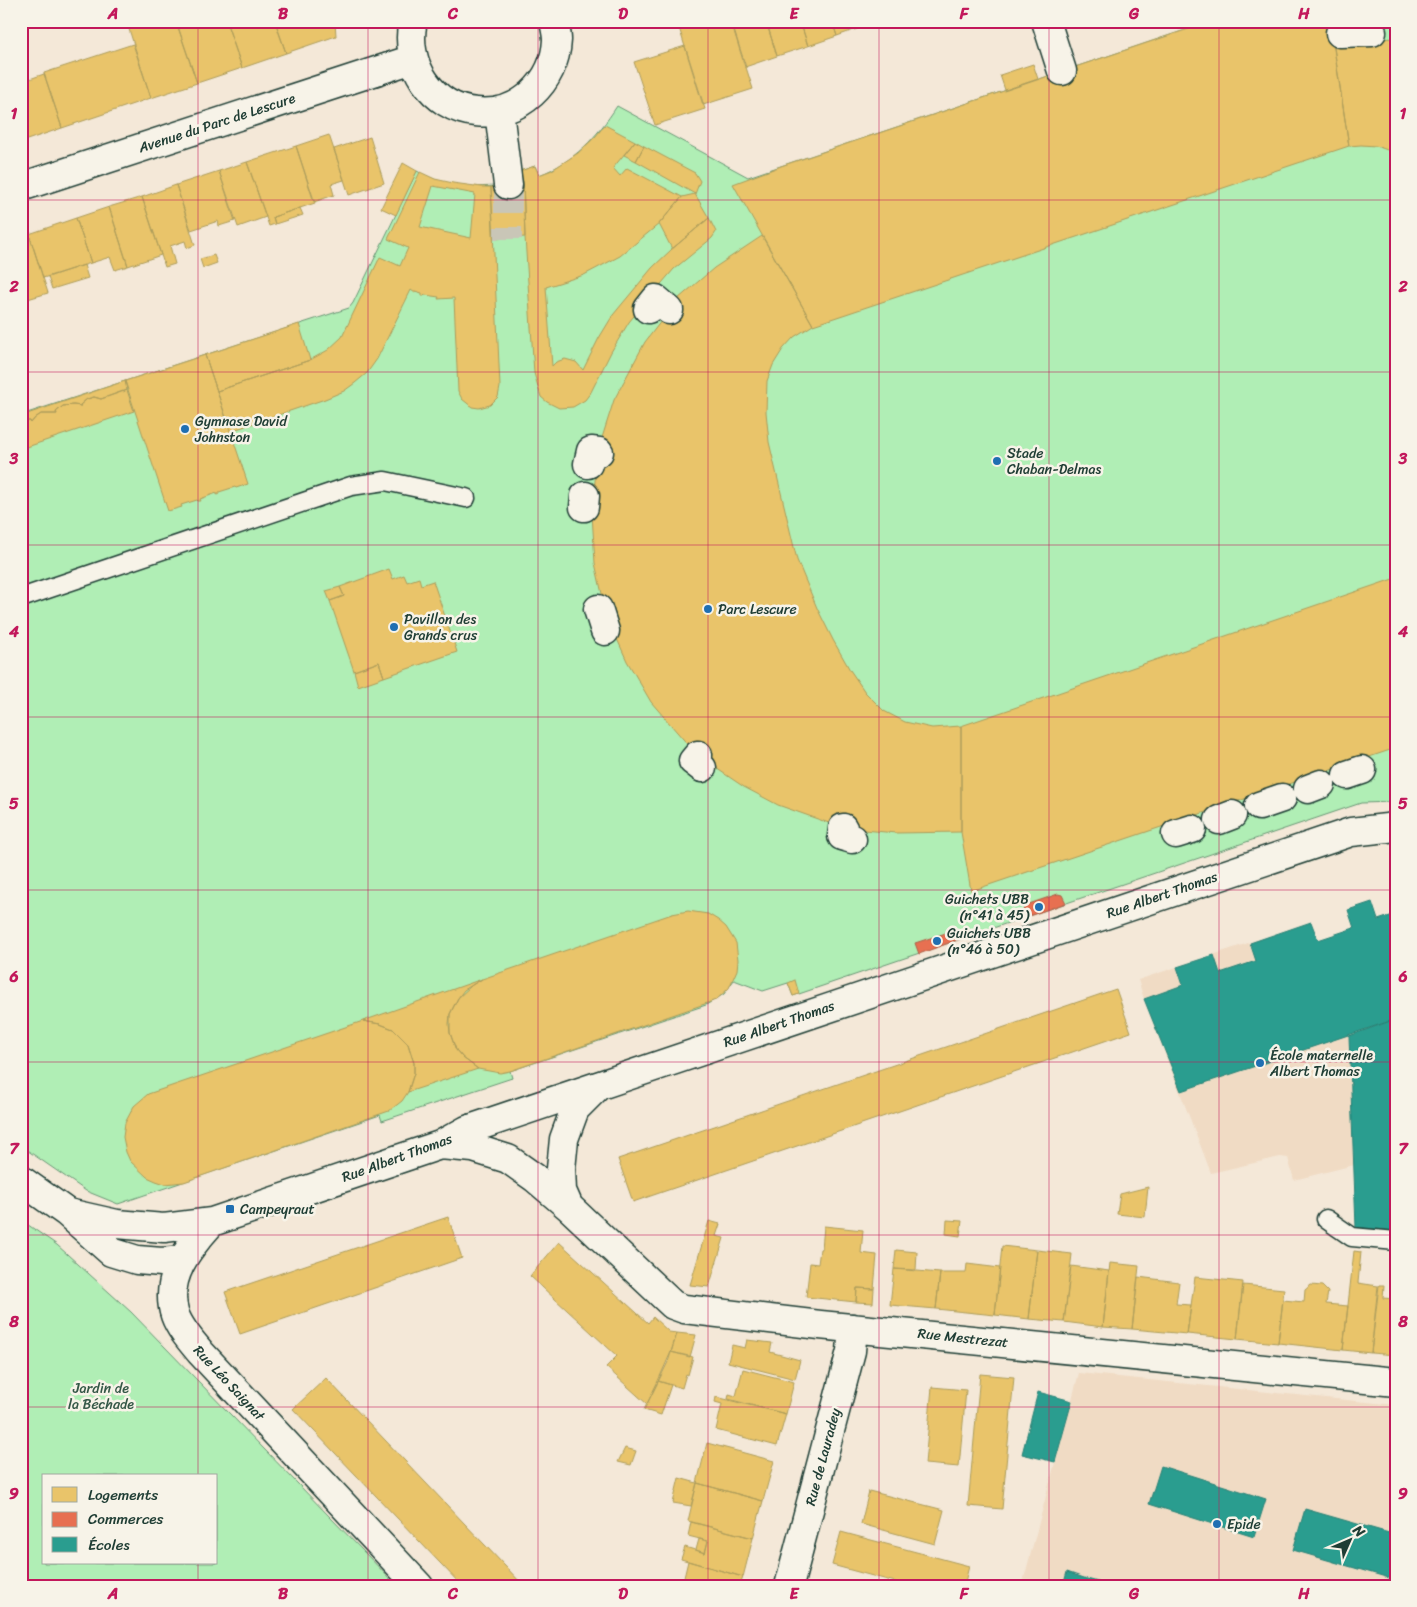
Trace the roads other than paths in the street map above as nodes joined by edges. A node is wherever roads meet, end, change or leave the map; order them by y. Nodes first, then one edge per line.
1 (413, 21) edge
2 (554, 21) edge
3 (1046, 23) edge
4 (1340, 32) edge
5 (1372, 32) dead end
6 (413, 59) junction
7 (1061, 67) dead end
8 (499, 111) junction
9 (508, 185) tunnel mouth
10 (21, 187) edge
11 (466, 498) dead end
12 (21, 598) edge
13 (1396, 827) edge
14 (600, 1084) junction
15 (440, 1145) junction
16 (21, 1180) edge
17 (569, 1207) junction
18 (66, 1212) junction
19 (1326, 1219) dead end
20 (212, 1222) junction
21 (1396, 1241) edge
22 (182, 1260) junction
23 (853, 1328) junction
24 (1396, 1382) edge
25 (419, 1586) edge
26 (789, 1586) edge

1 - 6 street
2 - 8 street
3 - 7 street
4 - 5 street
6 - 8 street
6 - 10 street, Avenue du Parc de Lescure
8 - 9 street
11 - 12 lane
13 - 14 street, Rue Albert Thomas
14 - 15 street, Rue Albert Thomas
14 - 17 street
15 - 17 street, Rue Mestrezat
15 - 20 street, Rue Albert Thomas
16 - 18 street
17 - 23 street, Rue Mestrezat
18 - 20 street
18 - 22 street
19 - 21 lane
20 - 22 street, Rue Albert Thomas
22 - 25 street, Rue Léo Saignat
23 - 24 street, Rue Mestrezat
23 - 26 street, Rue de Lauradey

